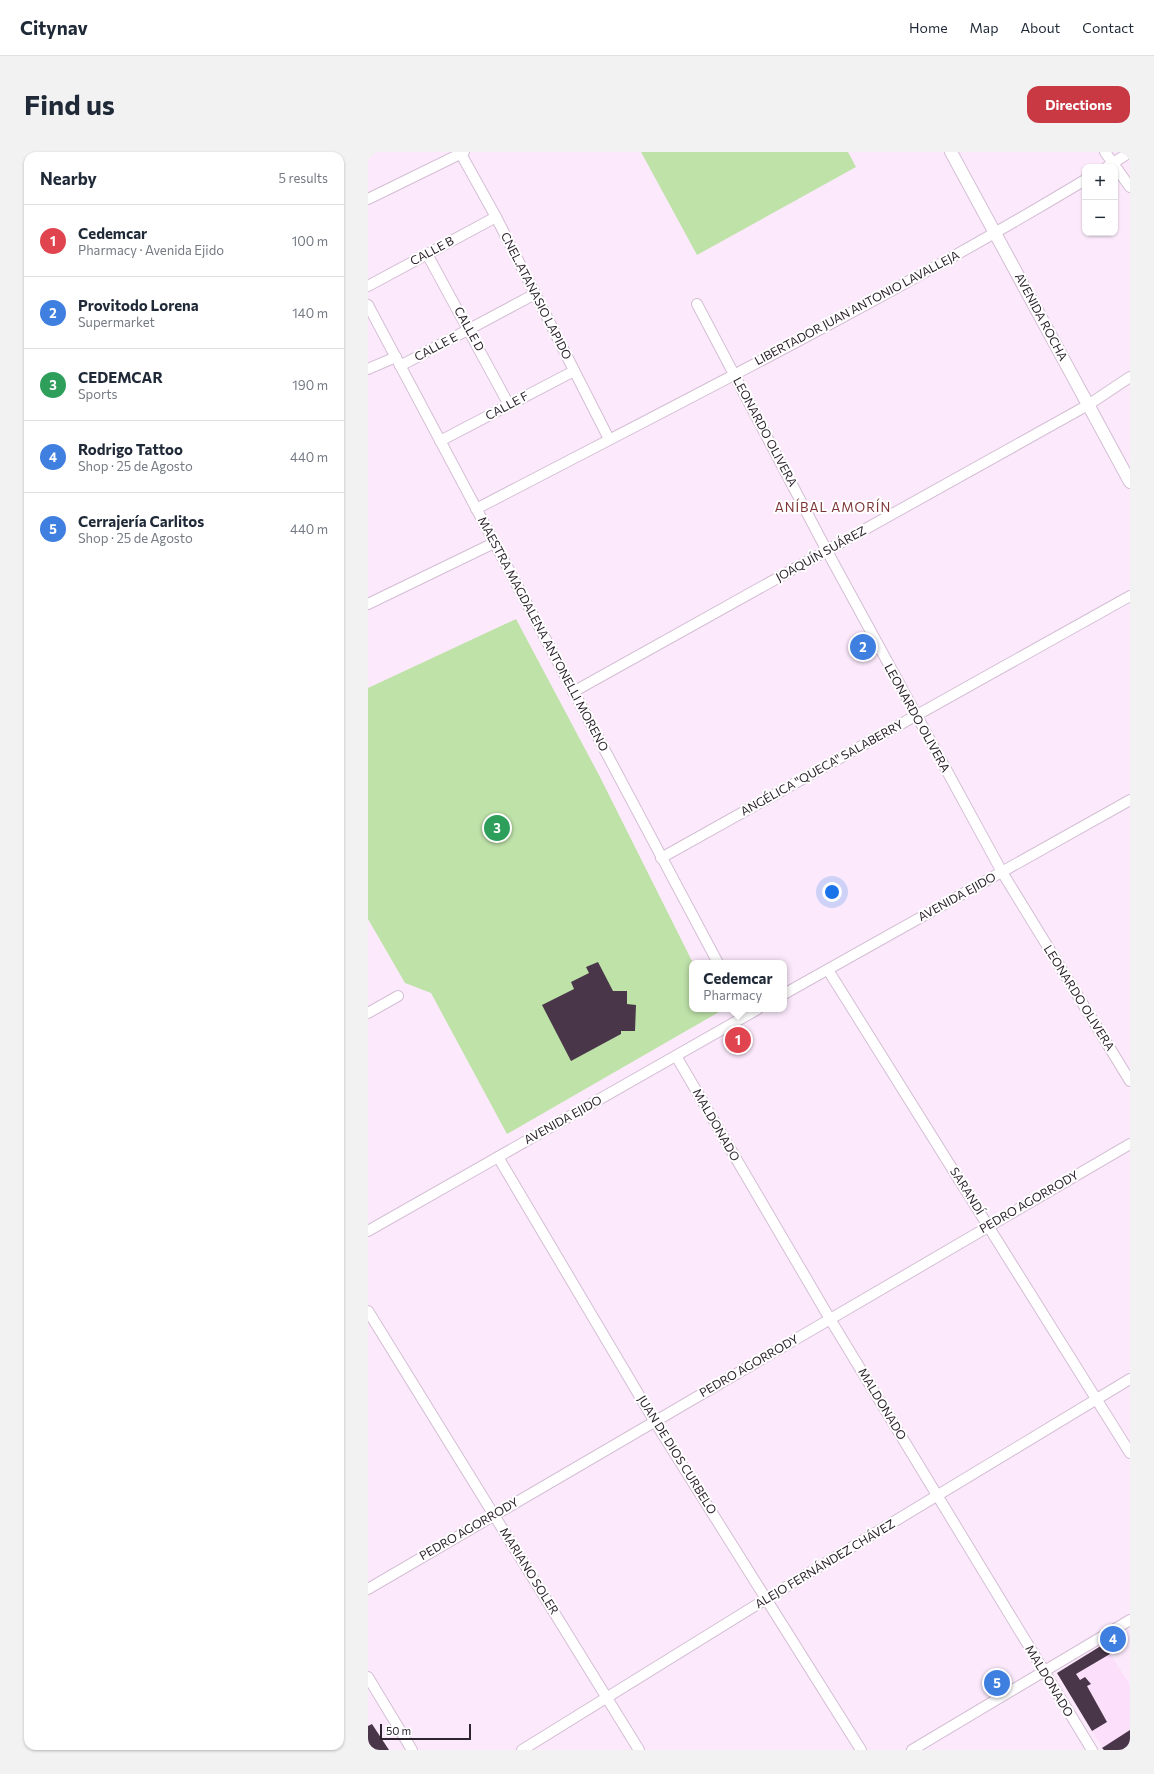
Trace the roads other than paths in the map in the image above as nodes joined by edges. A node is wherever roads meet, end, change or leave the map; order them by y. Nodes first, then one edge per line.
1 (951, 152) edge
2 (1105, 152) edge
3 (1130, 152) edge
4 (463, 153) edge
5 (1110, 164) edge
6 (1112, 164) edge
7 (1118, 174) edge
8 (1082, 182) edge
9 (1130, 188) edge
10 (368, 200) edge
11 (496, 217) junction
12 (996, 234) junction
13 (427, 254) junction
14 (368, 286) edge
15 (535, 294) junction
16 (698, 304) dead end
17 (368, 305) edge
18 (469, 329) junction
19 (398, 362) junction
20 (368, 369) edge
21 (574, 370) junction
22 (734, 374) junction
23 (1130, 377) edge
24 (510, 405) junction
25 (1088, 405) junction
26 (609, 439) junction
27 (440, 441) junction
28 (1130, 482) edge
29 (476, 508) junction
30 (494, 542) junction
31 (827, 551) junction
32 (1130, 596) edge
33 (368, 604) edge
34 (574, 692) junction
35 (916, 715) junction
36 (1130, 800) edge
37 (661, 858) junction
38 (1002, 872) junction
39 (716, 960) edge
40 (828, 970) junction
41 (787, 992) edge
42 (398, 996) dead end
43 (744, 1012) edge
44 (368, 1013) edge
45 (676, 1056) junction
46 (1130, 1081) edge
47 (1130, 1144) edge
48 (498, 1157) junction
49 (988, 1226) junction
50 (368, 1231) edge
51 (368, 1312) edge
52 (830, 1319) junction
53 (1130, 1379) edge
54 (1097, 1399) junction
55 (655, 1422) junction
56 (1130, 1453) edge
57 (938, 1496) junction
58 (494, 1515) junction
59 (368, 1588) edge
60 (766, 1599) junction
61 (1130, 1620) edge
62 (1043, 1672) junction
63 (368, 1677) edge
64 (607, 1697) junction
65 (412, 1750) edge
66 (522, 1750) edge
67 (639, 1750) edge
68 (861, 1750) edge
69 (912, 1750) edge
70 (1092, 1750) edge

1 - 12 street, AVENIDA ROCHA
2 - 5 street
3 - 6 street
4 - 10 street
4 - 11 street, CNEL.ATANASIO LAPIDO
7 - 9 street
8 - 12 street, LIBERTADOR JUAN ANTONIO LAVALLEJA
11 - 13 street, CALLE B
11 - 15 street, CNEL.ATANASIO LAPIDO
12 - 22 street, LIBERTADOR JUAN ANTONIO LAVALLEJA
12 - 25 street, AVENIDA ROCHA
13 - 14 street, CALLE B
13 - 18 street, CALLE D
15 - 18 street, CALLE E
15 - 21 street, CNEL.ATANASIO LAPIDO
16 - 22 street, LEONARDO OLIVERA
17 - 19 street, MAESTRA MAGDALENA ANTONELLI MORENO
18 - 19 street, CALLE E
18 - 24 street, CALLE D
19 - 20 street, CALLE E
19 - 27 street, MAESTRA MAGDALENA ANTONELLI MORENO
21 - 24 street, CALLE F
21 - 26 street, CNEL.ATANASIO LAPIDO
22 - 26 street, LIBERTADOR JUAN ANTONIO LAVALLEJA
22 - 31 street, LEONARDO OLIVERA
23 - 25 street, JOAQUÍN SUÁREZ
24 - 27 street, CALLE F
25 - 28 street, AVENIDA ROCHA
25 - 31 street, JOAQUÍN SUÁREZ
26 - 29 street, LIBERTADOR JUAN ANTONIO LAVALLEJA
27 - 29 street, MAESTRA MAGDALENA ANTONELLI MORENO
29 - 30 street, MAESTRA MAGDALENA ANTONELLI MORENO
30 - 33 street
30 - 34 street, MAESTRA MAGDALENA ANTONELLI MORENO
31 - 34 street, JOAQUÍN SUÁREZ
31 - 35 street, LEONARDO OLIVERA
32 - 35 street, ANGÉLICA "QUECA" SALABERRY
34 - 37 street, MAESTRA MAGDALENA ANTONELLI MORENO
35 - 37 street, ANGÉLICA "QUECA" SALABERRY
35 - 38 street, LEONARDO OLIVERA
36 - 38 street, AVENIDA EJIDO
37 - 39 street, MAESTRA MAGDALENA ANTONELLI MORENO
38 - 40 street, AVENIDA EJIDO
38 - 46 street, LEONARDO OLIVERA
40 - 41 street, AVENIDA EJIDO
40 - 49 street, SARANDÍ
42 - 44 street
43 - 45 street, AVENIDA EJIDO
45 - 48 street, AVENIDA EJIDO
45 - 52 street, MALDONADO
47 - 49 street, PEDRO AGORRODY
48 - 50 street, AVENIDA EJIDO
48 - 55 street, JUAN DE DIOS CURBELO
49 - 52 street, PEDRO AGORRODY
49 - 54 street, SARANDÍ
51 - 58 street, MARIANO SOLER
52 - 55 street, PEDRO AGORRODY
52 - 57 street, MALDONADO
53 - 54 street, ALEJO FERNÁNDEZ CHÁVEZ
54 - 56 street, SARANDÍ
54 - 57 street, ALEJO FERNÁNDEZ CHÁVEZ
55 - 58 street, PEDRO AGORRODY
55 - 60 street, JUAN DE DIOS CURBELO
57 - 60 street, ALEJO FERNÁNDEZ CHÁVEZ
57 - 62 street, MALDONADO
58 - 59 street, PEDRO AGORRODY
58 - 64 street, MARIANO SOLER
60 - 64 street, ALEJO FERNÁNDEZ CHÁVEZ
60 - 68 street, JUAN DE DIOS CURBELO
61 - 62 street
62 - 69 street
62 - 70 street, MALDONADO
63 - 65 street
64 - 66 street, ALEJO FERNÁNDEZ CHÁVEZ
64 - 67 street, MARIANO SOLER

